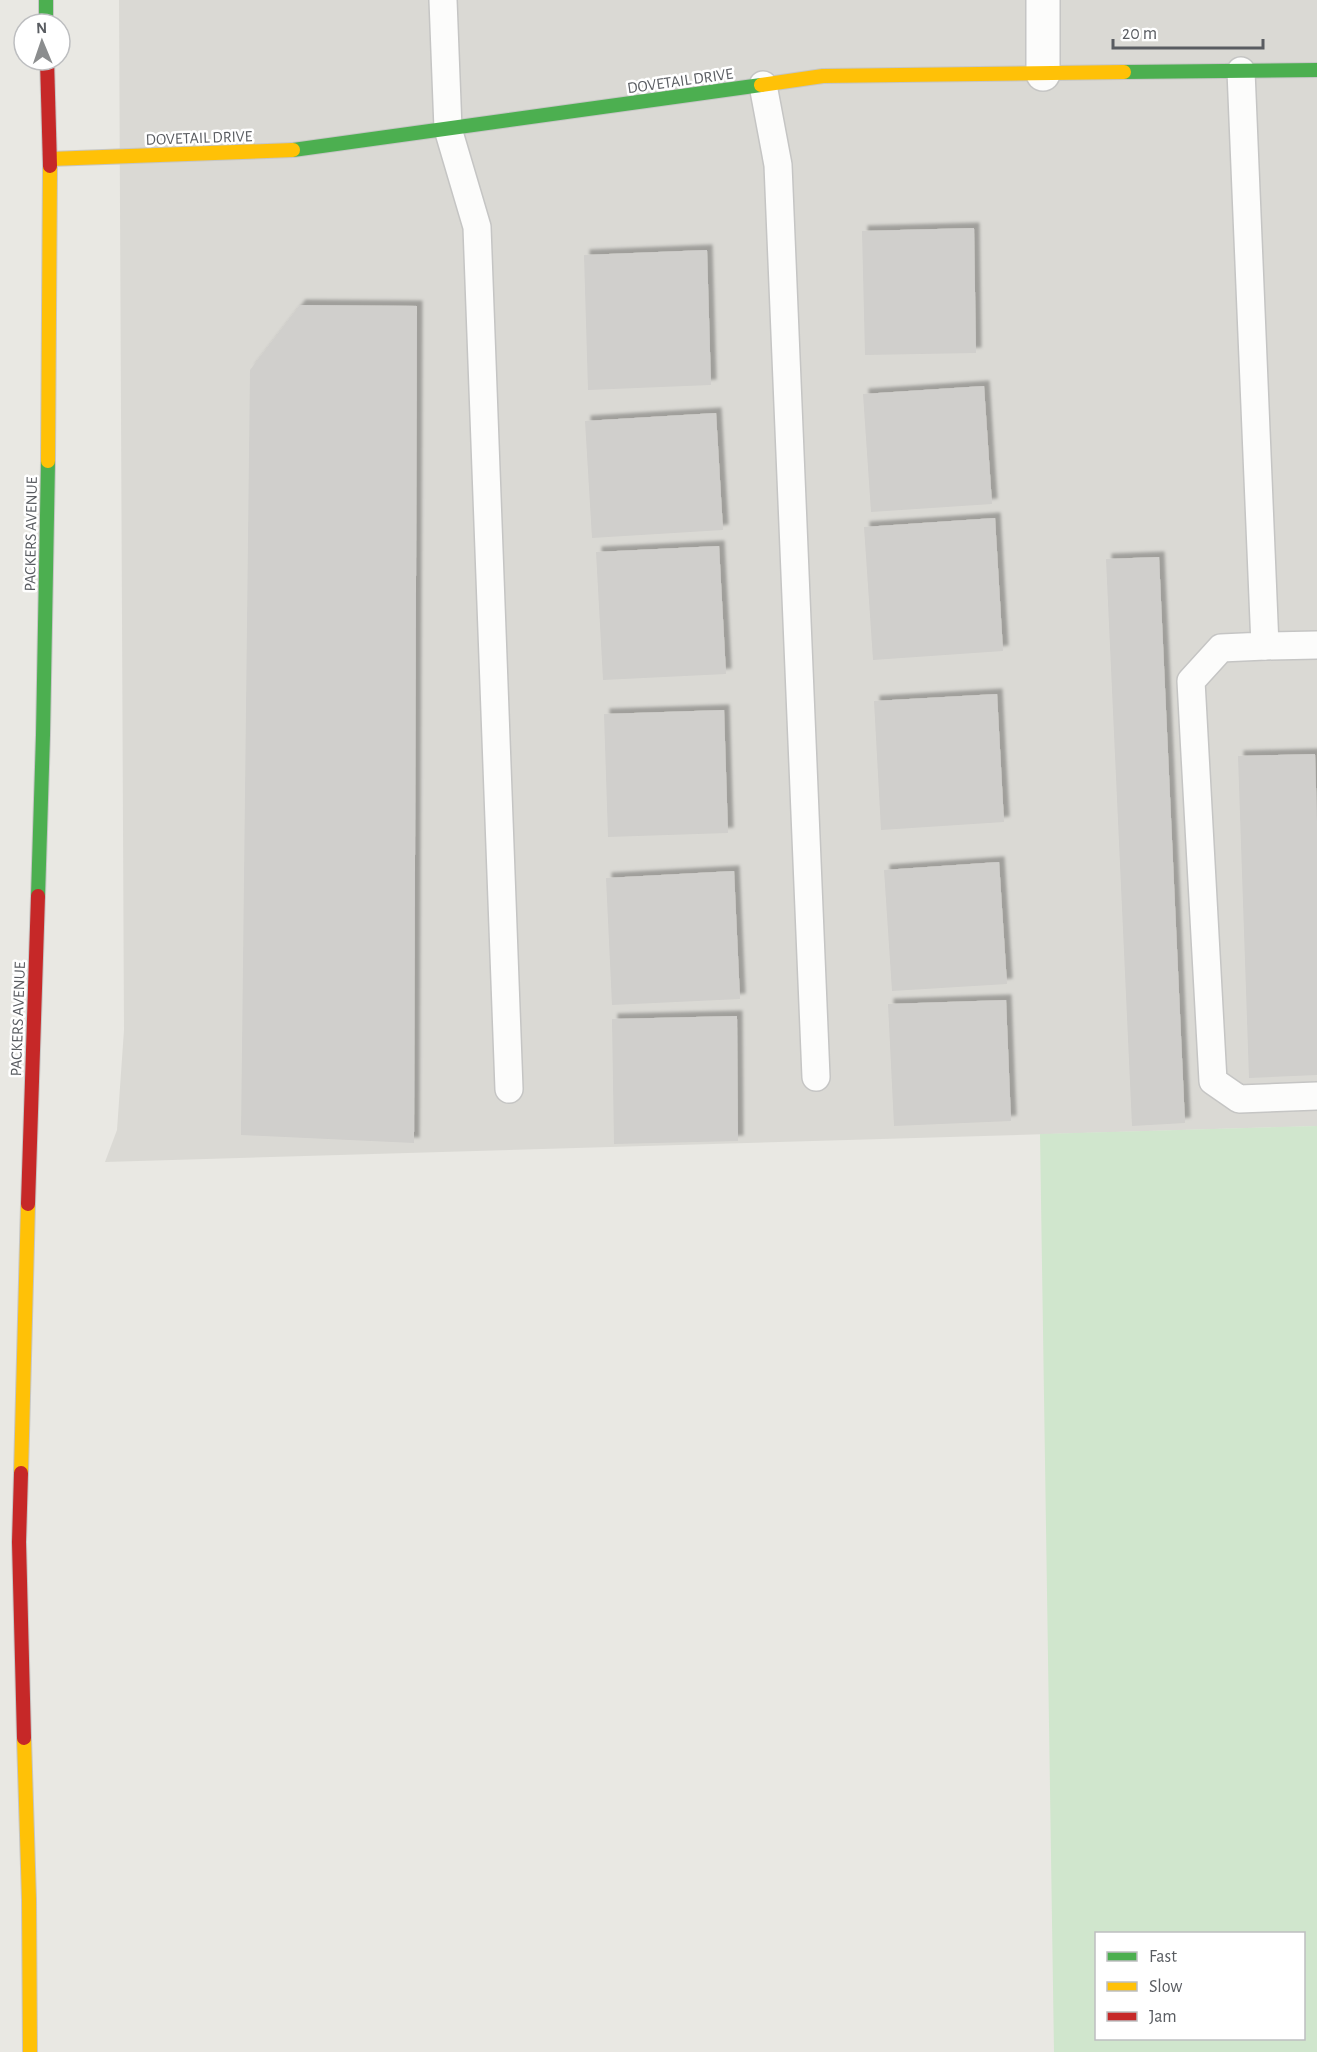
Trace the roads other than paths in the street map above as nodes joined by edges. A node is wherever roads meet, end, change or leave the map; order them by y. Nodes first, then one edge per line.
1 (443, 0) edge
2 (1042, 0) edge
3 (1317, 70) edge
4 (1241, 71) junction
5 (47, 72) edge
6 (1043, 74) junction
7 (763, 85) junction
8 (448, 129) junction
9 (50, 159) junction
10 (1317, 645) edge
11 (1265, 646) junction
12 (816, 1077) dead end
13 (509, 1089) dead end
14 (1317, 1096) edge
15 (10, 1542) edge
16 (30, 2052) edge

1 - 8 lane
2 - 6 street
3 - 4 main road, DOVETAIL DRIVE
4 - 6 main road, DOVETAIL DRIVE
4 - 11 lane
5 - 9 main road, PACKERS AVENUE
6 - 7 main road, DOVETAIL DRIVE
7 - 8 main road, DOVETAIL DRIVE
7 - 12 lane
8 - 9 main road, DOVETAIL DRIVE
8 - 13 lane
9 - 15 main road, PACKERS AVENUE
10 - 11 lane
11 - 14 lane
15 - 16 main road, PACKERS AVENUE

